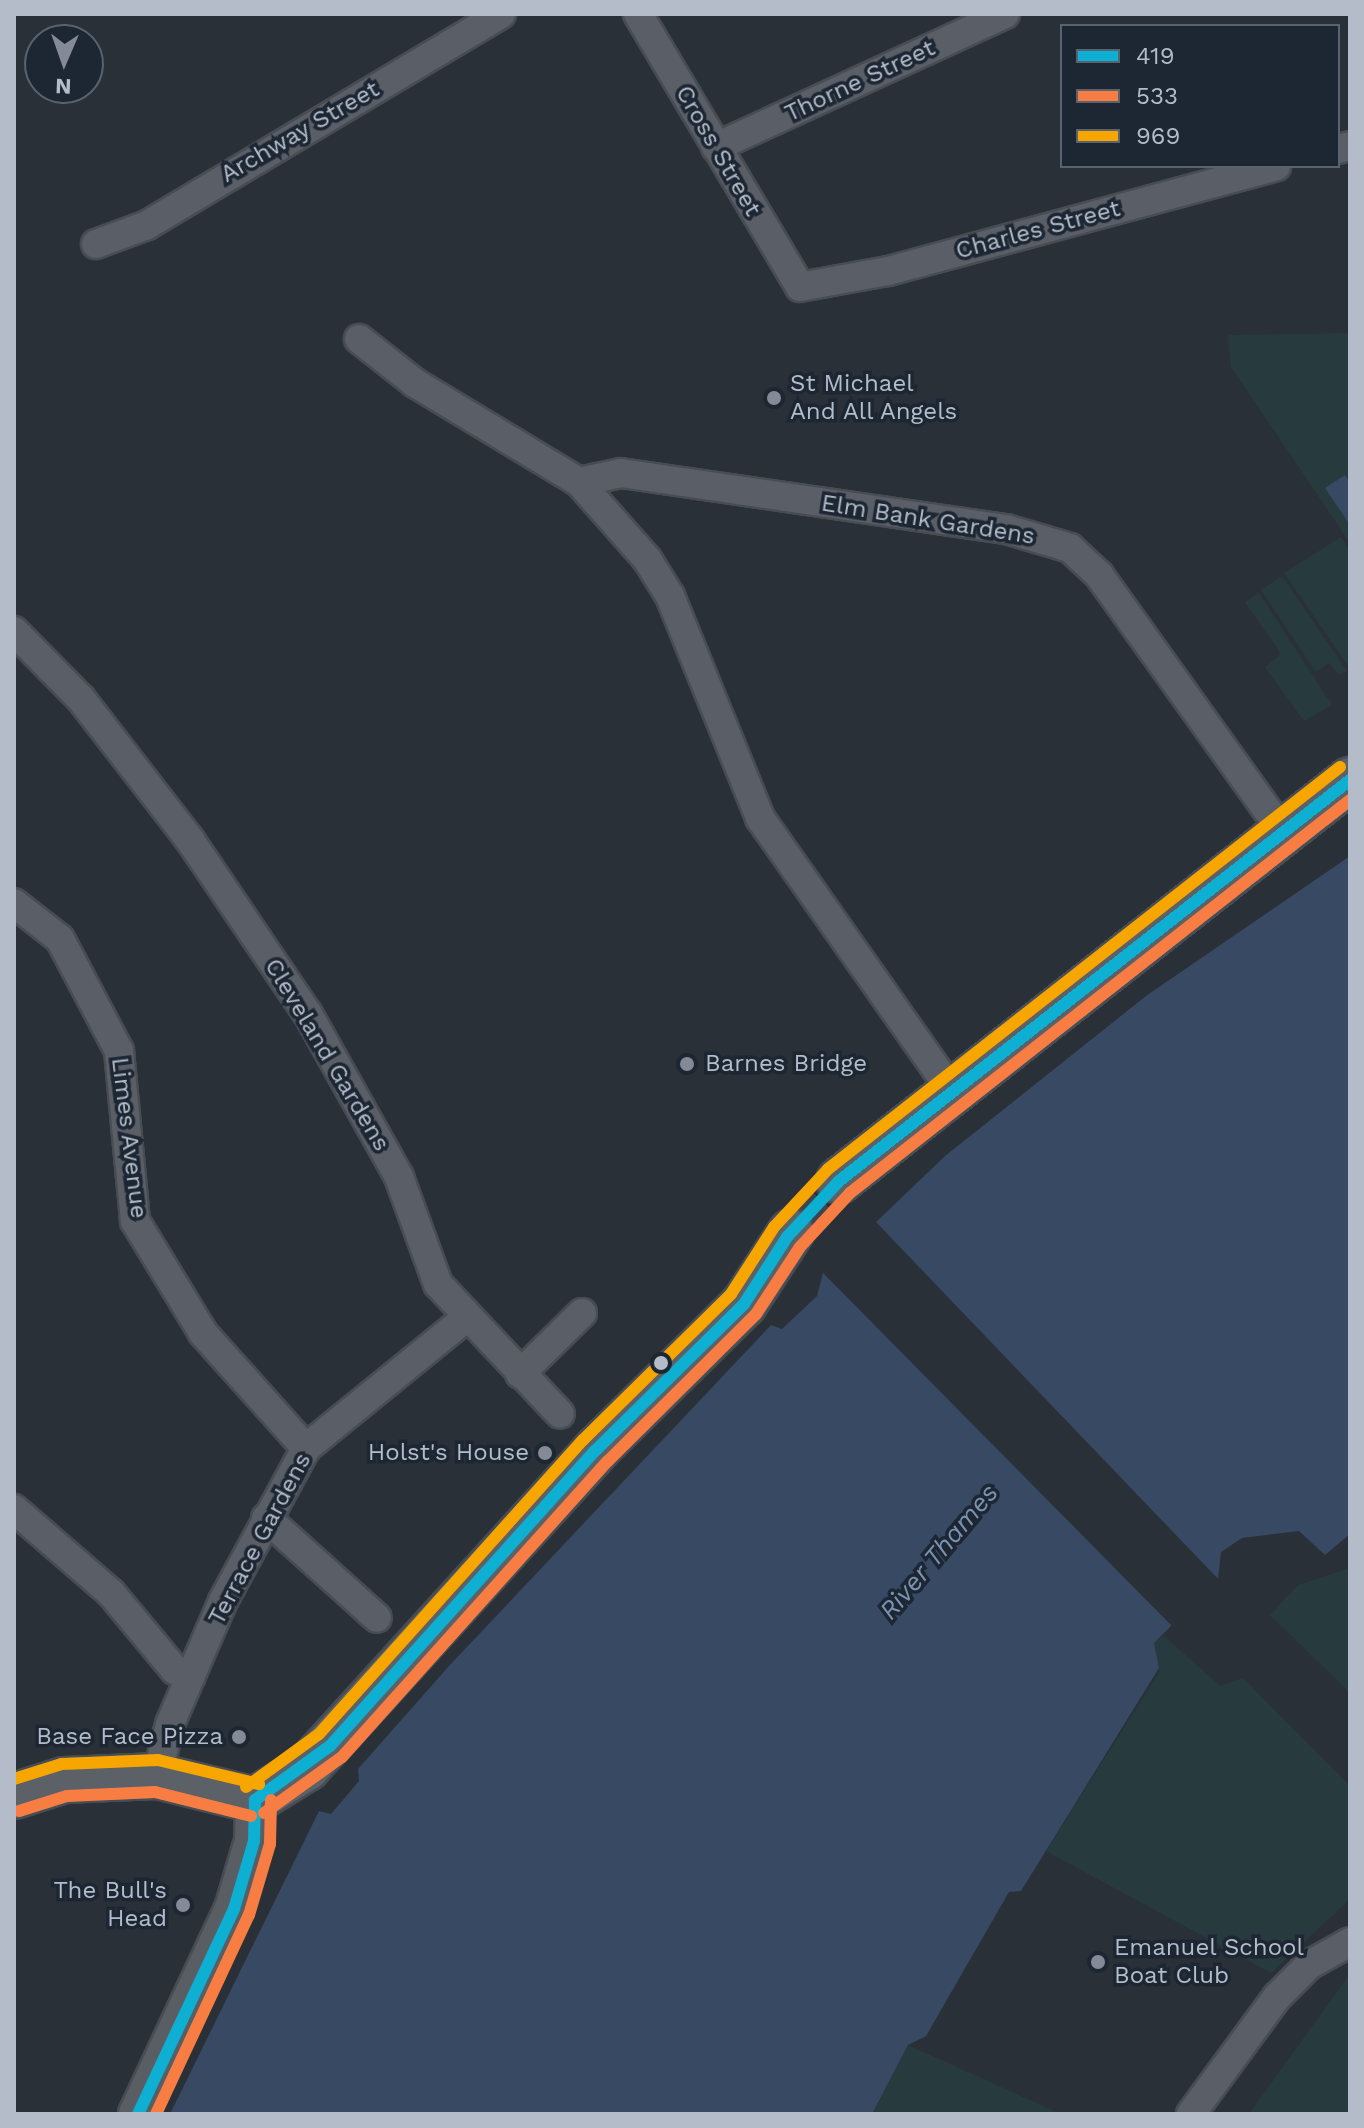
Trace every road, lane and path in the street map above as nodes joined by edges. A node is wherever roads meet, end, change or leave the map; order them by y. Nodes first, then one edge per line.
1 (501, 14) edge
2 (638, 14) edge
3 (1005, 14) edge
4 (716, 147) junction
5 (1269, 168) edge
6 (96, 244) dead end
7 (800, 287) joint
8 (359, 339) dead end
9 (579, 482) junction
10 (14, 631) edge
11 (1350, 780) edge
12 (1281, 829) junction
13 (14, 903) edge
14 (951, 1090) junction
15 (839, 1181) tunnel mouth
16 (791, 1232) tunnel mouth
17 (582, 1313) dead end
18 (466, 1318) junction
19 (520, 1374) junction
20 (560, 1414) dead end
21 (306, 1448) junction
22 (14, 1509) edge
23 (266, 1518) junction
24 (377, 1618) dead end
25 (191, 1677) junction
26 (157, 1776) junction
27 (14, 1796) edge
28 (255, 1800) junction
29 (1350, 1942) edge
30 (138, 2114) edge
31 (1191, 2114) edge

1 - 6 street, Archway Street
2 - 4 street, Cross Street
3 - 4 street, Thorne Street
4 - 7 street, Cross Street
5 - 7 street, Charles Street
8 - 9 street
9 - 12 street, Elm Bank Gardens
9 - 14 street
10 - 18 street, Cleveland Gardens
11 - 12 main road
12 - 14 main road
13 - 21 street, Limes Avenue
14 - 15 main road
16 - 28 main road
17 - 19 street
18 - 19 street, Cleveland Gardens
18 - 21 street, Terrace Gardens
19 - 20 street, Cleveland Gardens
21 - 23 street, Terrace Gardens
22 - 25 street
23 - 24 street
23 - 25 street, Terrace Gardens
25 - 26 street, Terrace Gardens
26 - 27 main road
26 - 28 main road
28 - 30 main road
29 - 31 street

